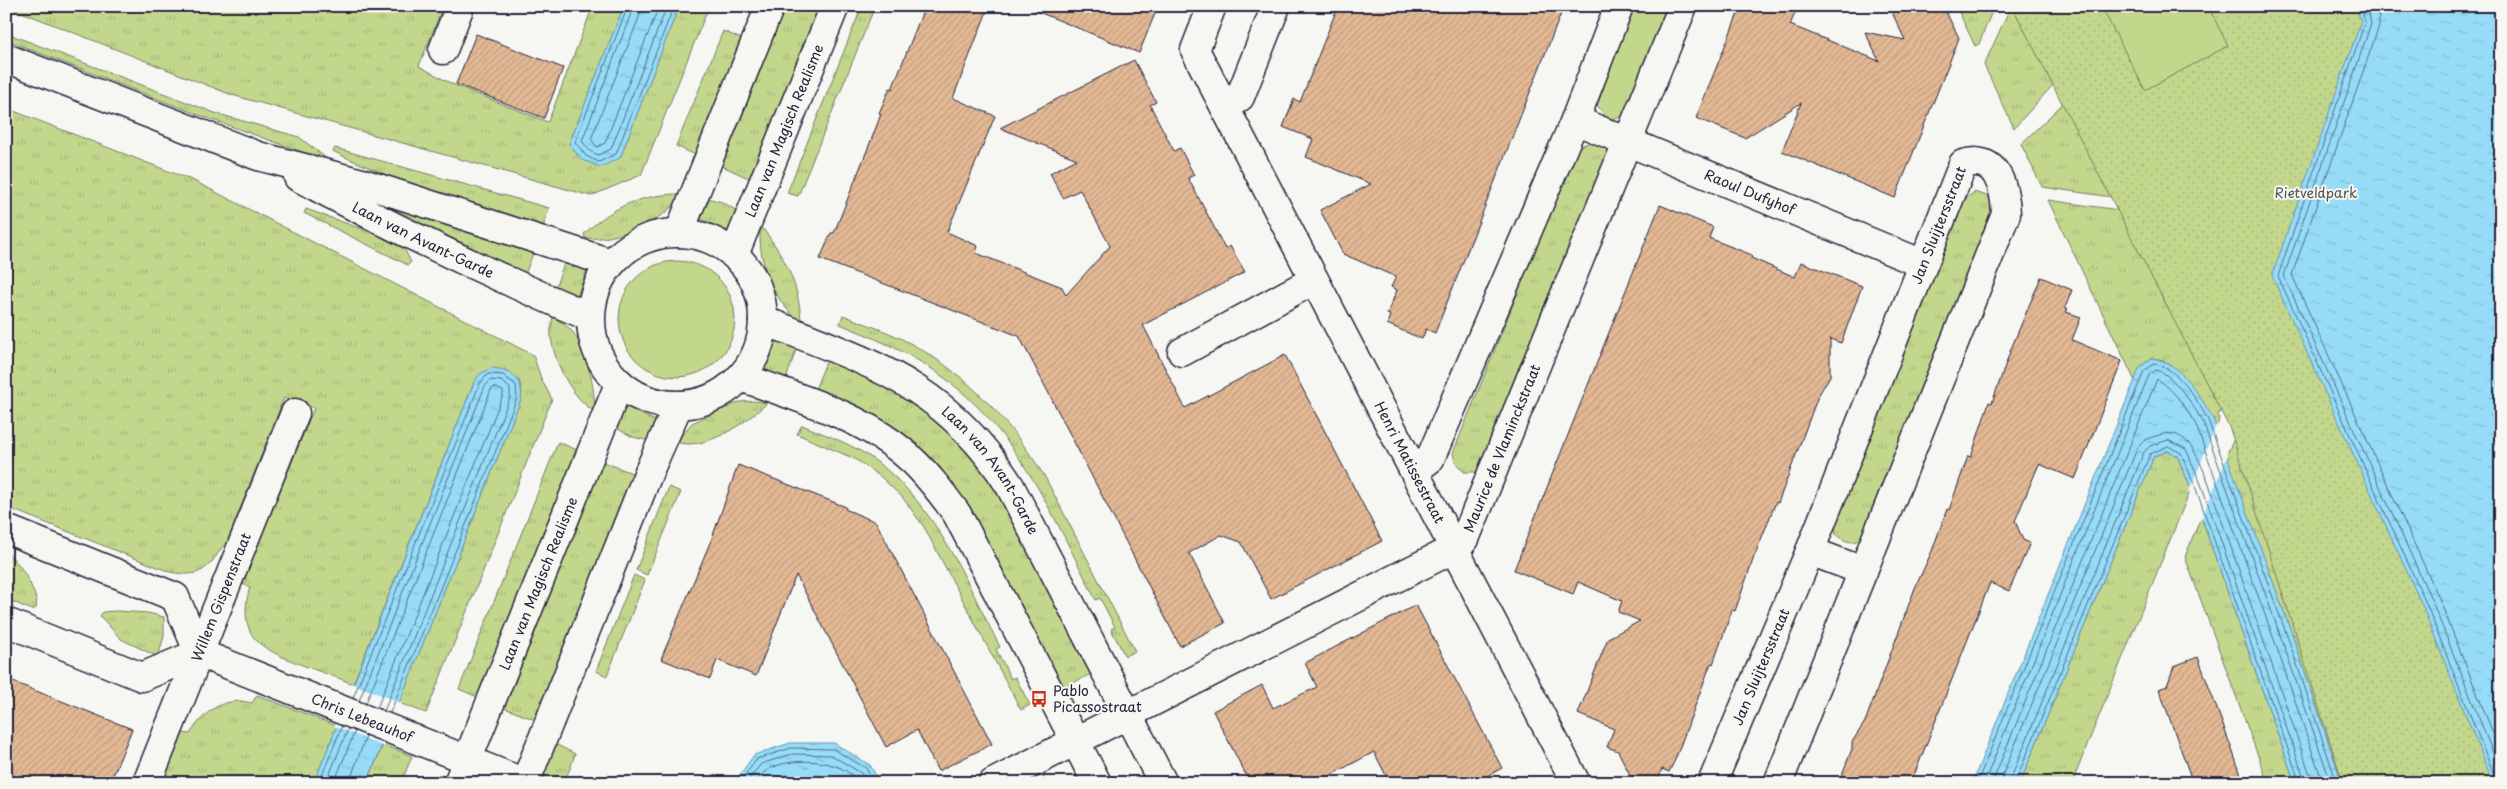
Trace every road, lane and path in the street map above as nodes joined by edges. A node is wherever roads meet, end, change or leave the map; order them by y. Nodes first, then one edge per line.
1 (460, 6) edge
2 (770, 6) edge
3 (835, 6) edge
4 (1212, 6) edge
5 (1276, 6) edge
6 (1619, 6) edge
7 (1683, 6) edge
8 (442, 50) dead end
9 (6, 58) edge
10 (1225, 107) junction
11 (1575, 120) junction
12 (1629, 141) junction
13 (258, 156) junction
14 (679, 233) junction
15 (734, 255) junction
16 (611, 263) junction
17 (1923, 264) junction
18 (1314, 280) junction
19 (590, 317) junction
20 (763, 320) junction
21 (1182, 352) dead end
22 (741, 377) junction
23 (620, 384) junction
24 (678, 406) junction
25 (295, 413) dead end
26 (1414, 471) junction
27 (6, 529) edge
28 (1455, 549) junction
29 (1810, 552) junction
30 (1862, 571) junction
31 (6, 622) edge
32 (199, 653) junction
33 (1128, 714) junction
34 (1076, 741) junction
35 (463, 771) edge
36 (1573, 782) edge
37 (147, 783) edge
38 (525, 783) edge
39 (993, 783) edge
40 (1097, 783) edge
41 (1163, 783) edge
42 (1712, 783) edge
43 (1778, 783) edge

1 - 8 street
2 - 14 street
3 - 15 street, Laan van Magisch Realisme
4 - 10 street, Henri Matissestraat
5 - 10 street
6 - 11 street
7 - 12 street, Maurice de Vlaminckstraat
9 - 13 street, Laan van Avant-Garde
10 - 18 street, Henri Matissestraat
11 - 12 street, Raoul Dufyhof
11 - 26 street
12 - 17 street, Raoul Dufyhof
12 - 28 street, Maurice de Vlaminckstraat
13 - 16 street, Laan van Avant-Garde
13 - 19 street, Laan van Avant-Garde
14 - 15 street
14 - 16 street
15 - 20 street
16 - 19 street
17 - 29 street, Jan Sluijtersstraat
17 - 30 street, Jan Sluijtersstraat
18 - 21 street
18 - 26 street, Henri Matissestraat
19 - 23 street
20 - 22 street
20 - 33 street, Laan van Avant-Garde
22 - 24 street
22 - 34 street
23 - 24 street
23 - 35 street, Laan van Magisch Realisme
24 - 38 street
25 - 32 street, Willem Gispenstraat
26 - 28 street, Henri Matissestraat
27 - 32 street
28 - 33 street, Maurice de Vlaminckstraat
28 - 36 street, Henri Matissestraat
29 - 30 street
29 - 42 street, Jan Sluijtersstraat
30 - 43 street, Jan Sluijtersstraat
31 - 32 street
32 - 35 street, Chris Lebeauhof
32 - 37 street, Willem Gispenstraat
33 - 34 street
33 - 41 street, Laan van Avant-Garde
34 - 39 street
34 - 40 street
35 - 38 street, Chris Lebeauhof

